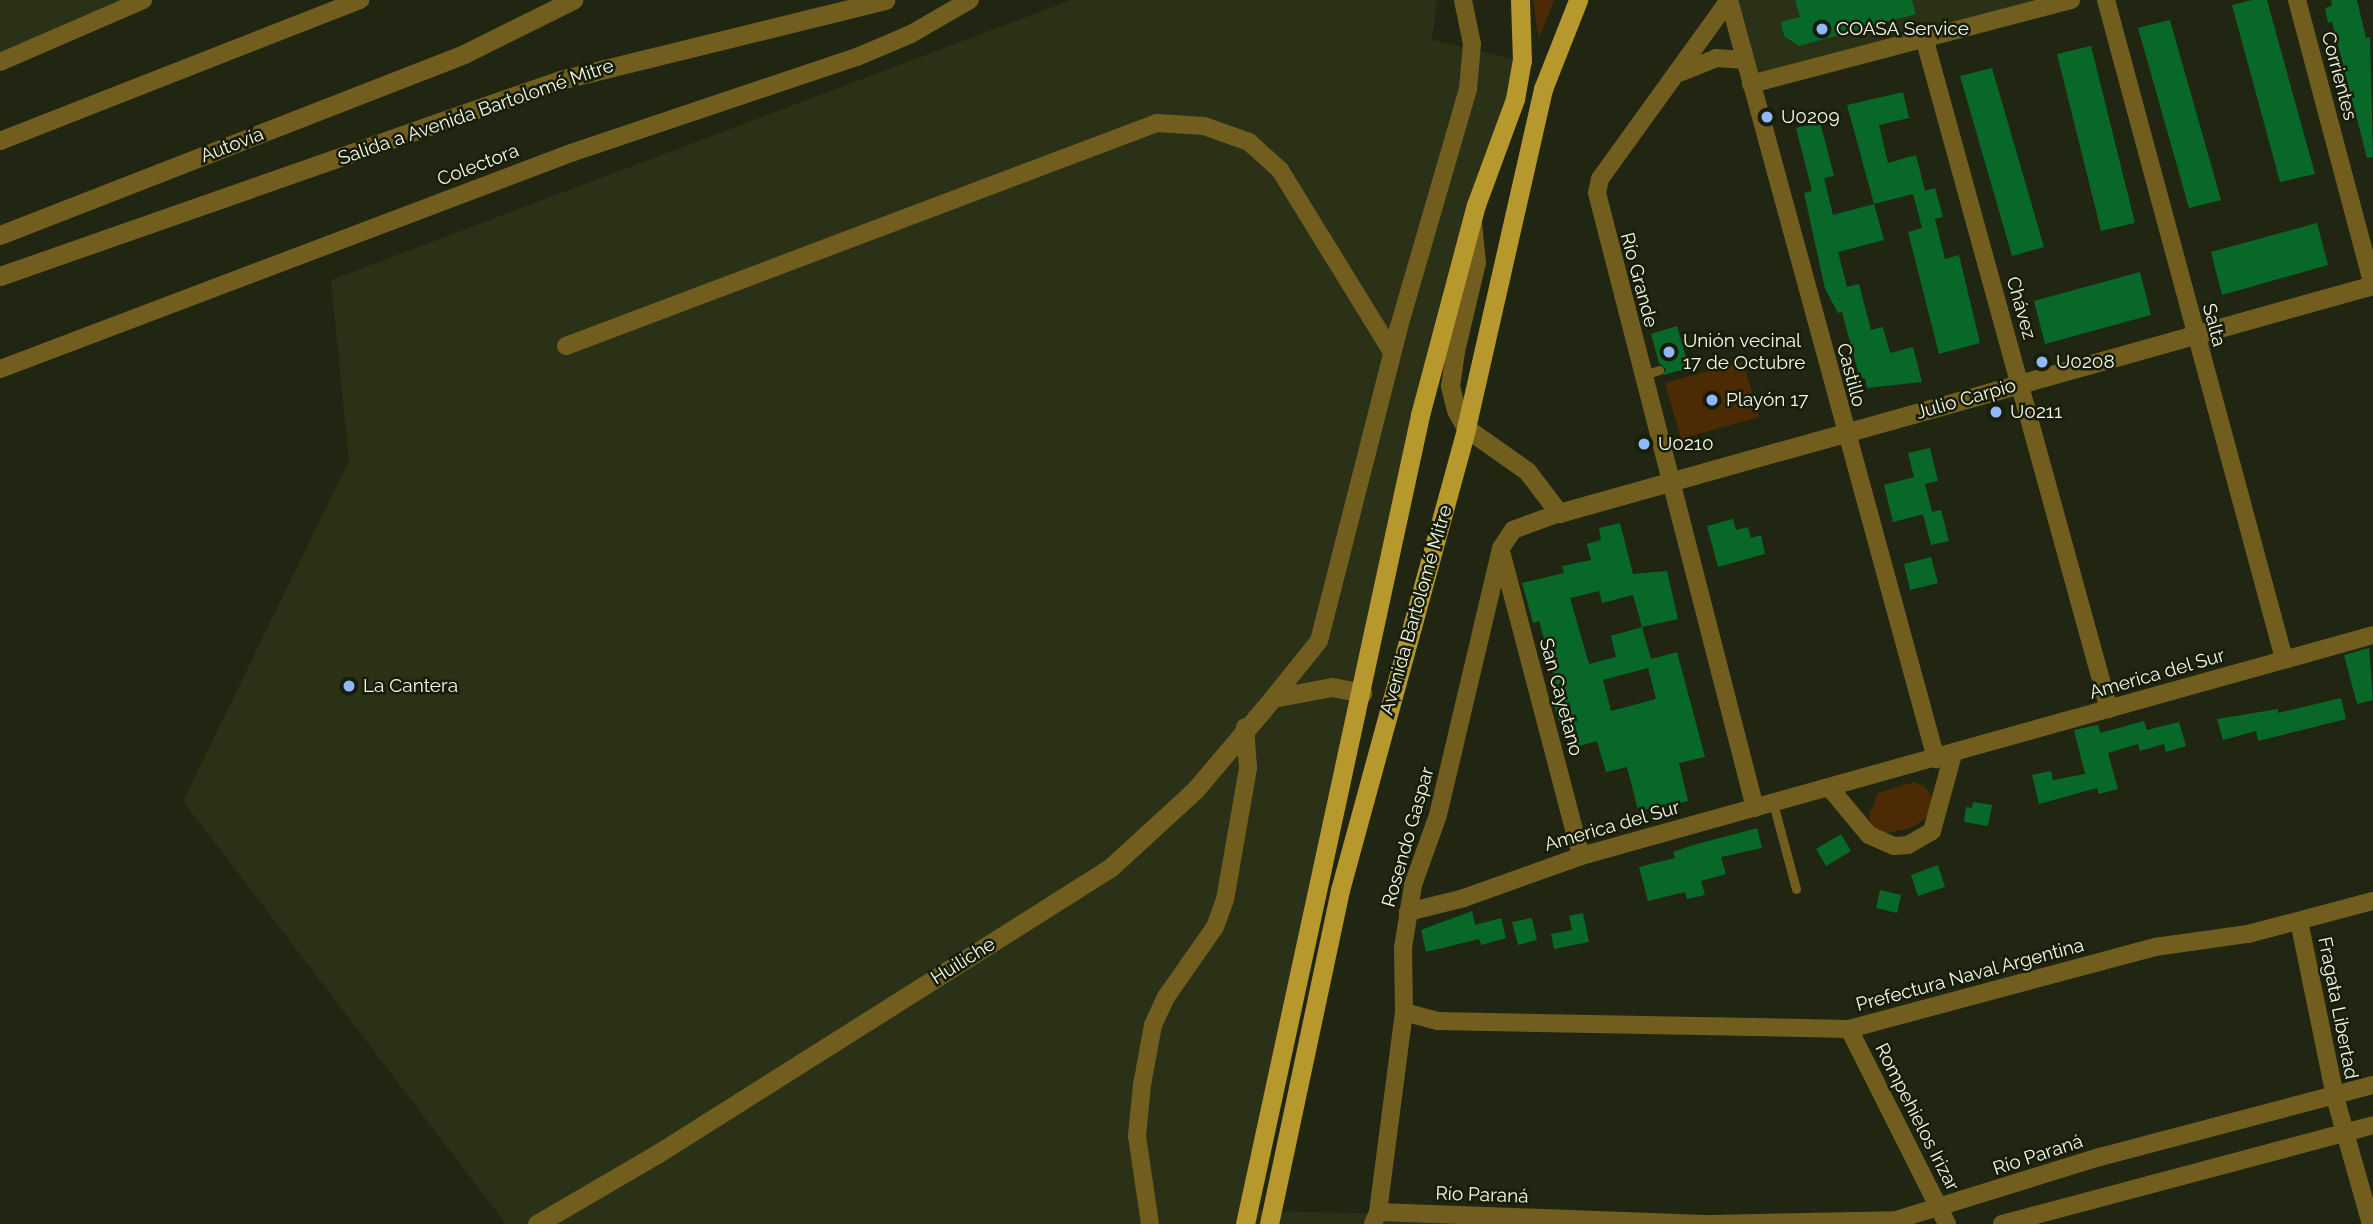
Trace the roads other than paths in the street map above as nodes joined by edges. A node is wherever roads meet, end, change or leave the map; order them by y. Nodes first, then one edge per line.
1 (143, 0) edge
2 (360, 0) edge
3 (573, 0) edge
4 (886, 0) edge
5 (970, 0) edge
6 (1463, 0) edge
7 (1520, 0) edge
8 (1578, 0) edge
9 (1729, 0) edge
10 (2071, 0) edge
11 (2106, 0) edge
12 (2297, 0) edge
13 (1925, 41) junction
14 (1745, 60) junction
15 (0, 62) edge
16 (1677, 74) junction
17 (1751, 84) junction
18 (0, 141) edge
19 (1472, 222) junction
20 (0, 235) edge
21 (0, 276) edge
22 (2373, 285) edge
23 (2194, 335) junction
24 (566, 345) dead end
25 (1392, 352) junction
26 (0, 369) edge
27 (2021, 384) junction
28 (1466, 428) junction
29 (1845, 434) junction
30 (1670, 483) junction
31 (1559, 513) junction
32 (1501, 548) junction
33 (2373, 635) edge
34 (2284, 659) junction
35 (1362, 693) junction
36 (1273, 698) junction
37 (2109, 709) junction
38 (1245, 727) junction
39 (1944, 756) junction
40 (1829, 787) junction
41 (1764, 805) junction
42 (1581, 856) junction
43 (1796, 889) dead end
44 (2373, 901) edge
45 (1408, 912) junction
46 (2299, 921) junction
47 (1404, 1012) junction
48 (1849, 1029) junction
49 (2373, 1085) edge
50 (2334, 1097) junction
51 (2373, 1125) edge
52 (2344, 1134) junction
53 (1943, 1217) edge
54 (1375, 1218) edge
55 (537, 1224) edge
56 (1150, 1224) edge
57 (1245, 1224) edge
58 (1269, 1224) edge
59 (1711, 1224) edge
60 (2002, 1224) edge
61 (2371, 1224) edge

1 - 15 street
2 - 18 street
3 - 20 street, Autovía
4 - 21 street, Salida a Avenida Bartolomé Mitre
5 - 26 street, Colectora
6 - 25 street
7 - 19 main road, Avenida Bartolomé Mitre
8 - 28 main road, Avenida Bartolomé Mitre
9 - 14 street, Castillo
9 - 16 street, Río Grande
10 - 13 street
11 - 23 street, Salta
12 - 22 street, Corrientes
13 - 17 street
13 - 27 street, Chávez
14 - 16 street
14 - 17 street, Castillo
16 - 30 street, Río Grande
17 - 29 street, Castillo
19 - 28 street
19 - 35 main road, Avenida Bartolomé Mitre
22 - 23 street, Julio Carpio
23 - 27 street, Julio Carpio
23 - 34 street, Salta
24 - 25 street
25 - 36 street
27 - 29 street, Julio Carpio
27 - 37 street, Chávez
28 - 31 street
28 - 58 main road, Avenida Bartolomé Mitre
29 - 30 street, Julio Carpio
29 - 39 street, Castillo
30 - 31 street, Julio Carpio
30 - 41 street, Río Grande
31 - 32 street
32 - 42 street, San Cayetano
32 - 45 street, Rosendo Gaspar
33 - 34 street, America del Sur
34 - 37 street, America del Sur
35 - 36 street
35 - 57 main road, Avenida Bartolomé Mitre
36 - 38 street, Huiliche
37 - 39 street, America del Sur
38 - 55 street, Huiliche
38 - 56 street
39 - 40 street, America del Sur
39 - 40 street
40 - 41 street, America del Sur
41 - 42 street, America del Sur
41 - 43 lane
42 - 45 street, America del Sur
44 - 46 street, Prefectura Naval Argentina
45 - 47 street, Rosendo Gaspar
46 - 48 street, Prefectura Naval Argentina
46 - 50 street, Fragata Libertad
47 - 48 street, Prefectura Naval Argentina
47 - 54 street, Rosendo Gaspar
48 - 53 street, Rompehielos Irizar
49 - 50 street, Río Paraná
50 - 52 street, Fragata Libertad
50 - 53 street, Río Paraná
51 - 52 street
52 - 60 street
52 - 61 street, Fragata Libertad
53 - 59 street, Río Paraná
54 - 59 street, Río Paraná

